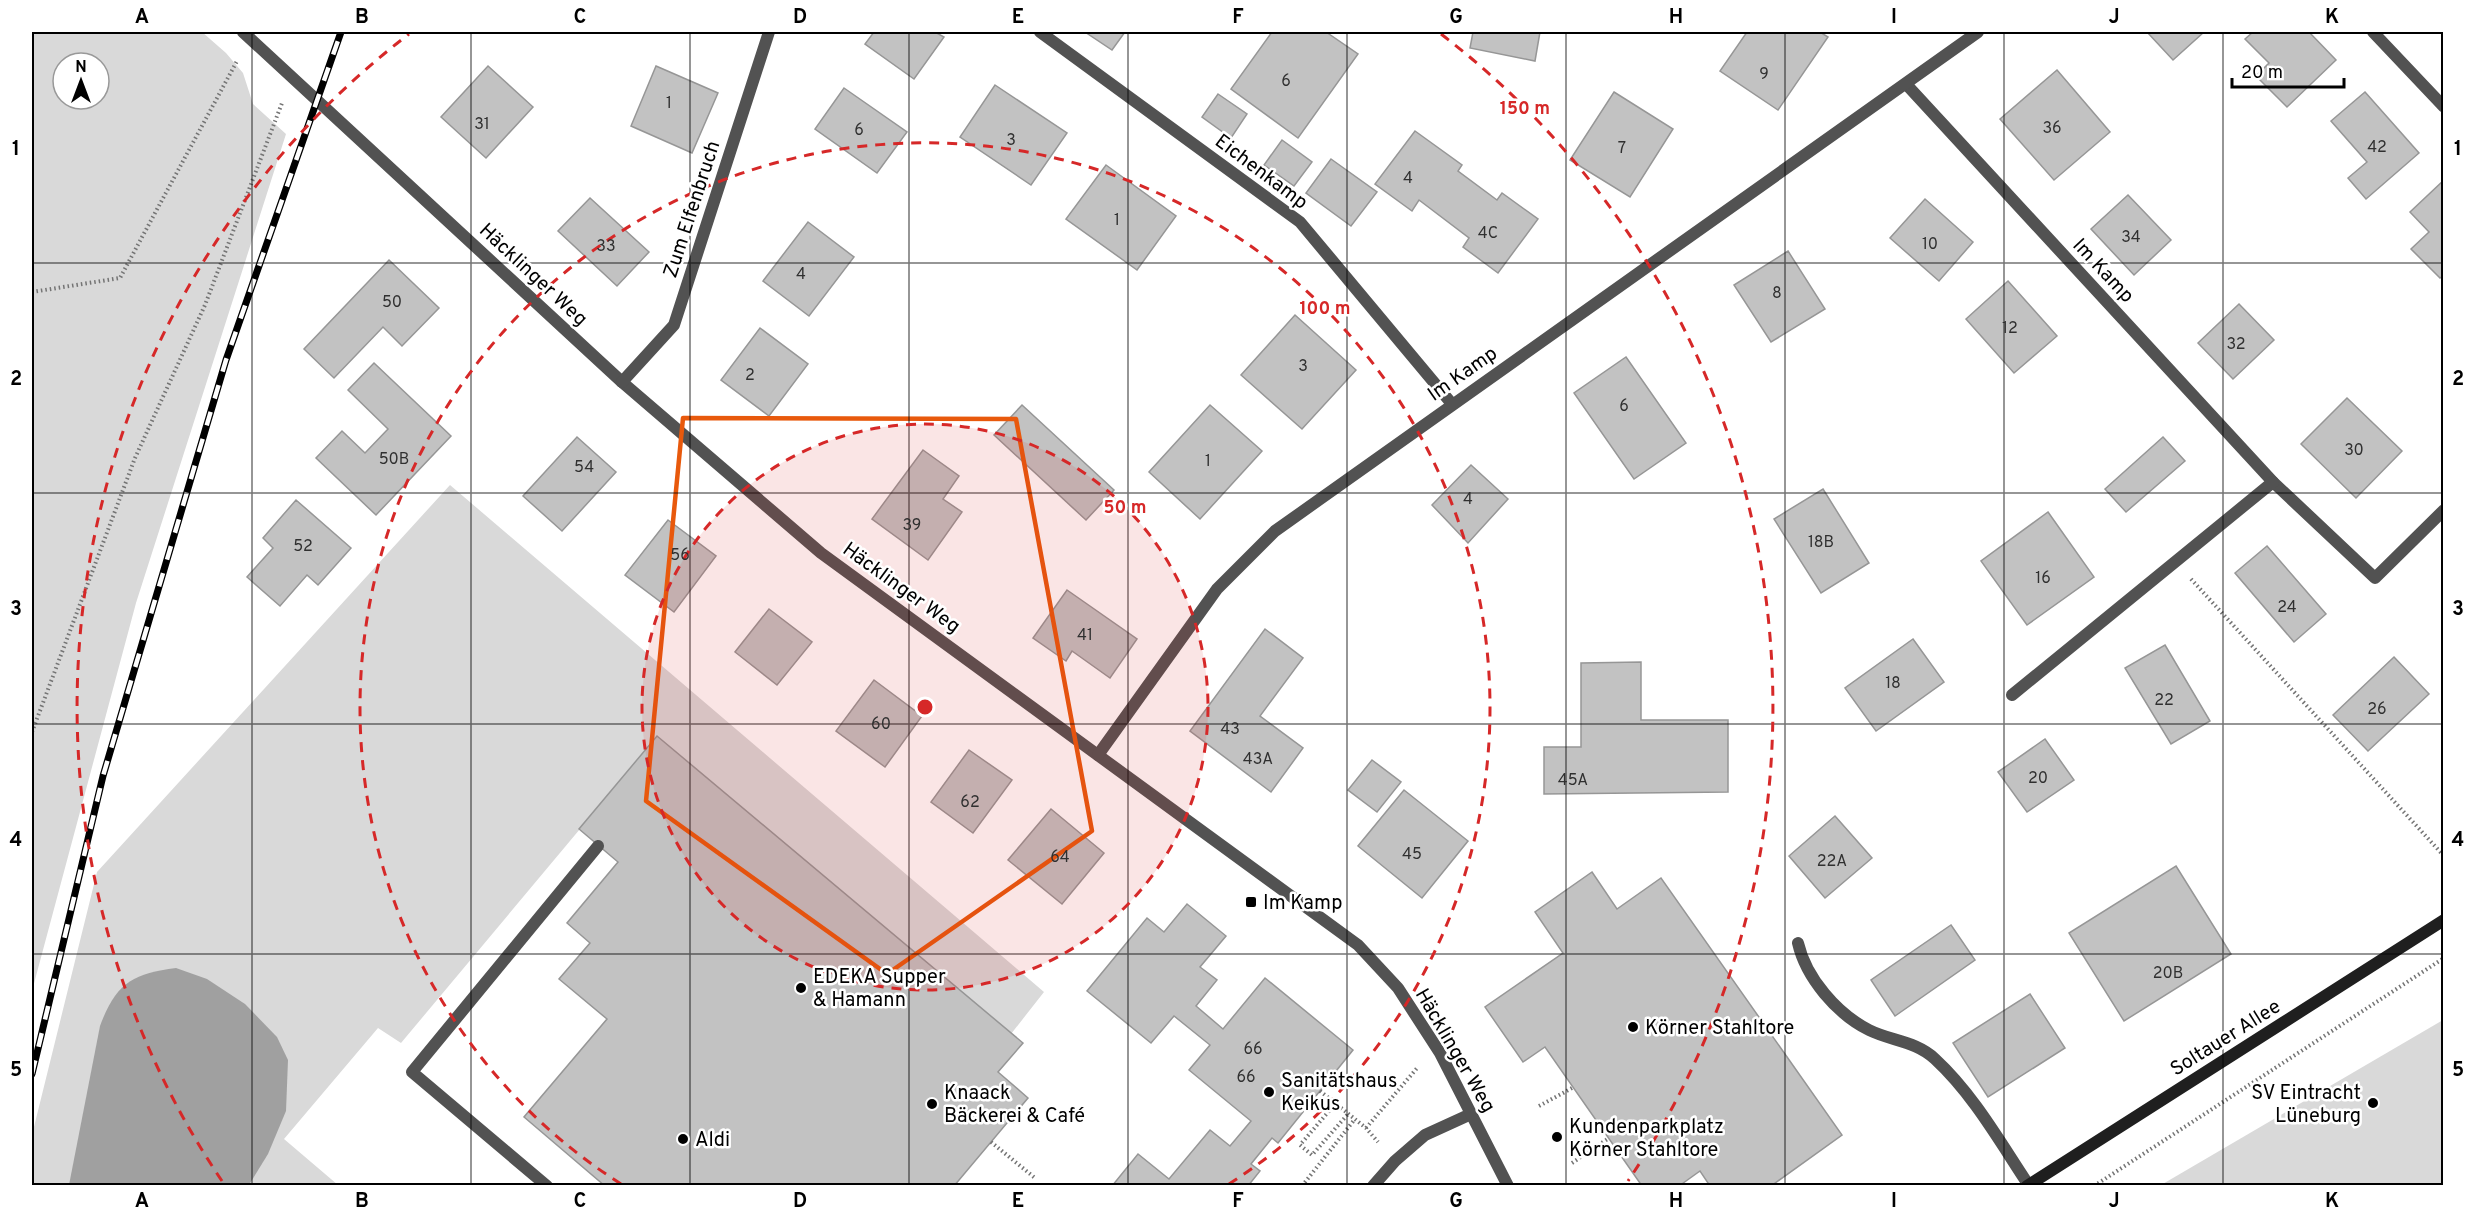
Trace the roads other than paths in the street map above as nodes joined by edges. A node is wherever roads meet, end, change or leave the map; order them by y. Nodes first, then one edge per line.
1 (769, 32) edge
2 (1040, 32) edge
3 (1978, 32) edge
4 (2373, 32) edge
5 (246, 34) edge
6 (1906, 84) junction
7 (2444, 107) edge
8 (622, 382) junction
9 (1452, 404) junction
10 (2273, 482) junction
11 (2444, 510) edge
12 (2012, 695) dead end
13 (1098, 755) junction
14 (598, 846) dead end
15 (2444, 920) edge
16 (1798, 943) dead end
17 (1471, 1114) junction
18 (547, 1185) edge
19 (1373, 1185) edge
20 (1508, 1185) edge
21 (2027, 1185) edge

1 - 8 street, Zum Elfenbruch
2 - 9 street, Eichenkamp
3 - 6 street, Im Kamp
4 - 7 street
5 - 8 street, Häcklinger Weg
6 - 9 street, Im Kamp
6 - 10 street, Im Kamp
8 - 13 street, Häcklinger Weg
9 - 13 street, Im Kamp
10 - 11 street, Im Kamp
10 - 12 street
13 - 17 street, Häcklinger Weg
14 - 18 street
15 - 21 street, Soltauer Allee
16 - 21 street
17 - 19 street
17 - 20 street, Häcklinger Weg

